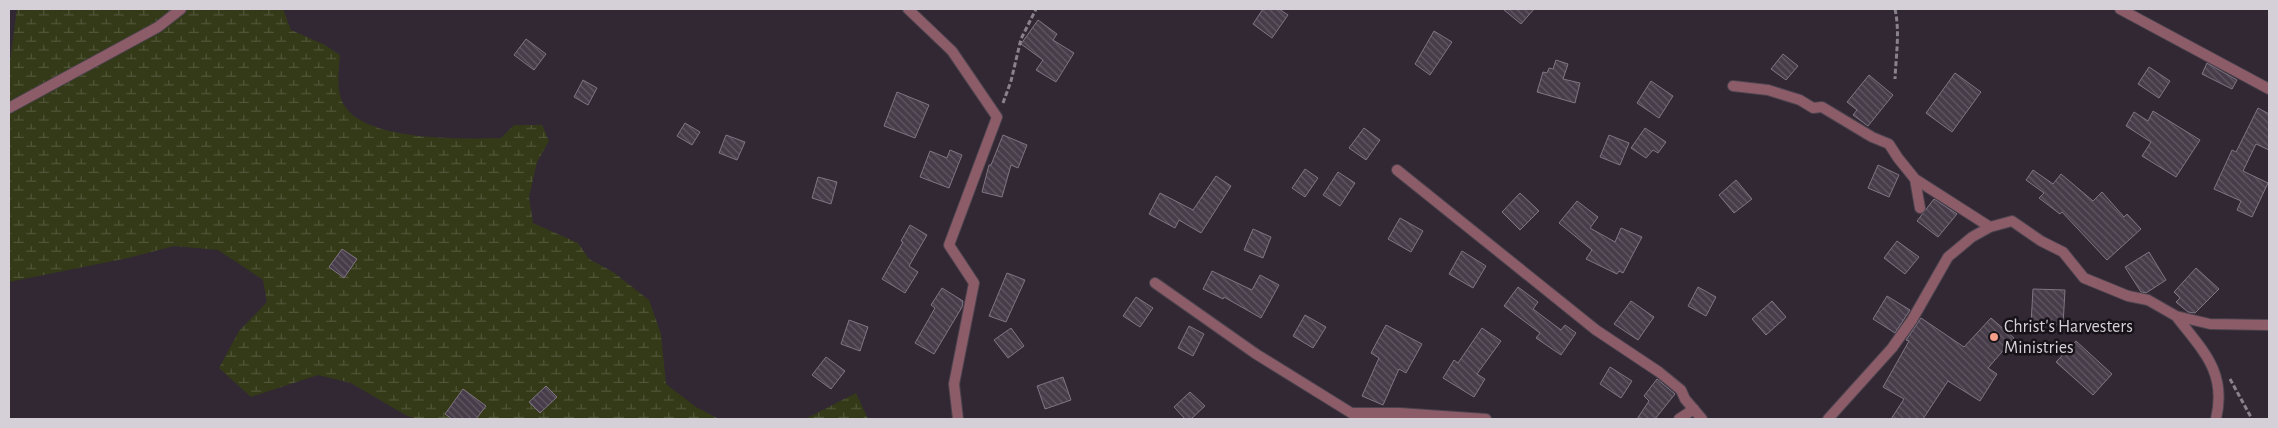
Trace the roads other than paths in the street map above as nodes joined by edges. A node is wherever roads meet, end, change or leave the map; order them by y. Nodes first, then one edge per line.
1 (182, 9) edge
2 (908, 9) edge
3 (2120, 9) edge
4 (1733, 86) dead end
5 (2269, 89) edge
6 (9, 108) edge
7 (1397, 170) dead end
8 (1915, 179) junction
9 (1920, 208) dead end
10 (1990, 227) junction
11 (1155, 283) dead end
12 (2176, 316) junction
13 (2269, 325) edge
14 (1694, 409) junction
15 (1356, 416) edge
16 (958, 419) edge
17 (1486, 419) edge
18 (1679, 419) edge
19 (1702, 419) edge
20 (1828, 419) edge
21 (2216, 419) edge

1 - 6 street
2 - 16 street
3 - 5 street
4 - 8 street
7 - 14 street
8 - 9 street
8 - 10 street
10 - 12 street
10 - 20 street
11 - 15 street
12 - 13 street
12 - 21 street
14 - 18 street
14 - 19 street
15 - 17 street

